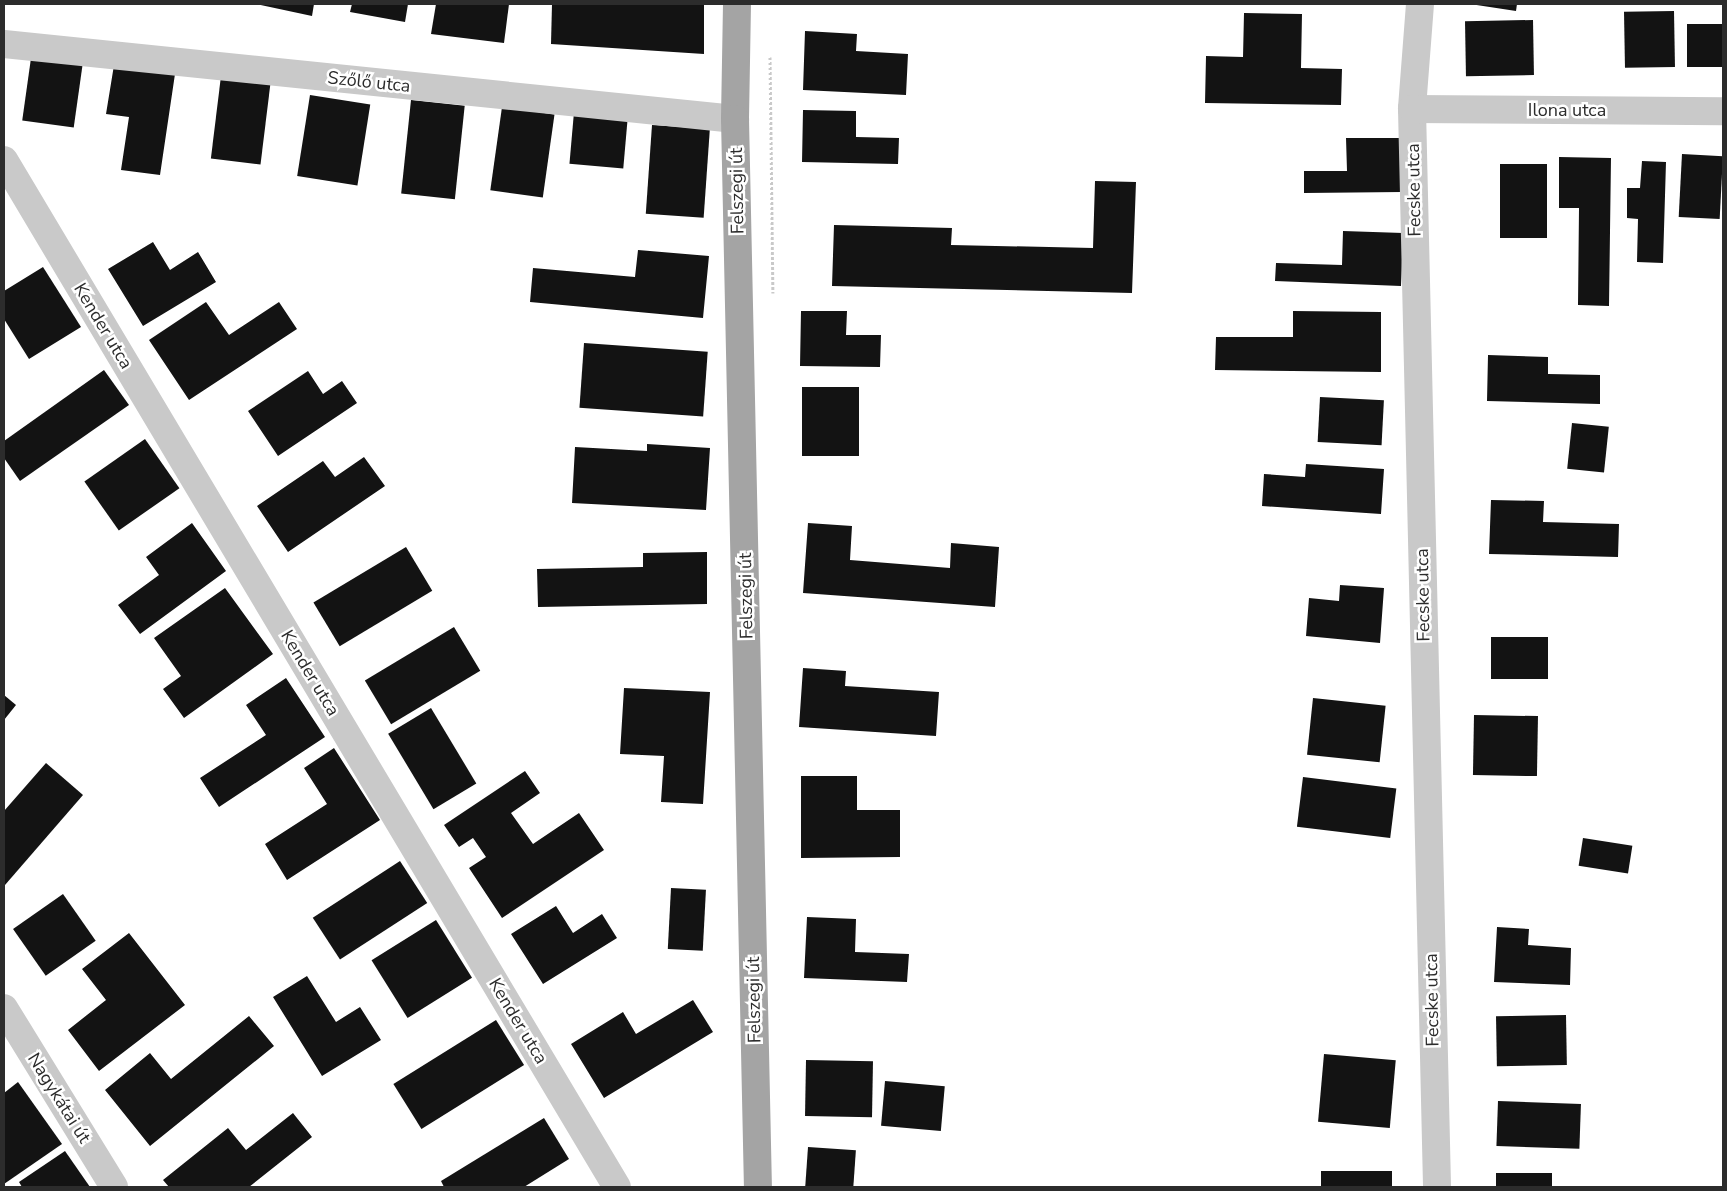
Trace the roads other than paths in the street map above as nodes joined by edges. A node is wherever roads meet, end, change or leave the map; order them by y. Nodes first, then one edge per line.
1 (737, 4) edge
2 (1420, 4) edge
3 (4, 44) edge
4 (1412, 109) junction
5 (1723, 112) edge
6 (735, 119) junction
7 (4, 160) edge
8 (4, 1008) edge
9 (114, 1187) edge
10 (617, 1187) edge
11 (758, 1187) edge
12 (1437, 1187) edge

1 - 6 main road, Felszegi út
2 - 4 street, Fecske utca
3 - 6 street, Szőlő utca
4 - 5 street, Ilona utca
4 - 12 street, Fecske utca
6 - 11 main road, Felszegi út
7 - 10 street, Kender utca
8 - 9 street, Nagykátai út

